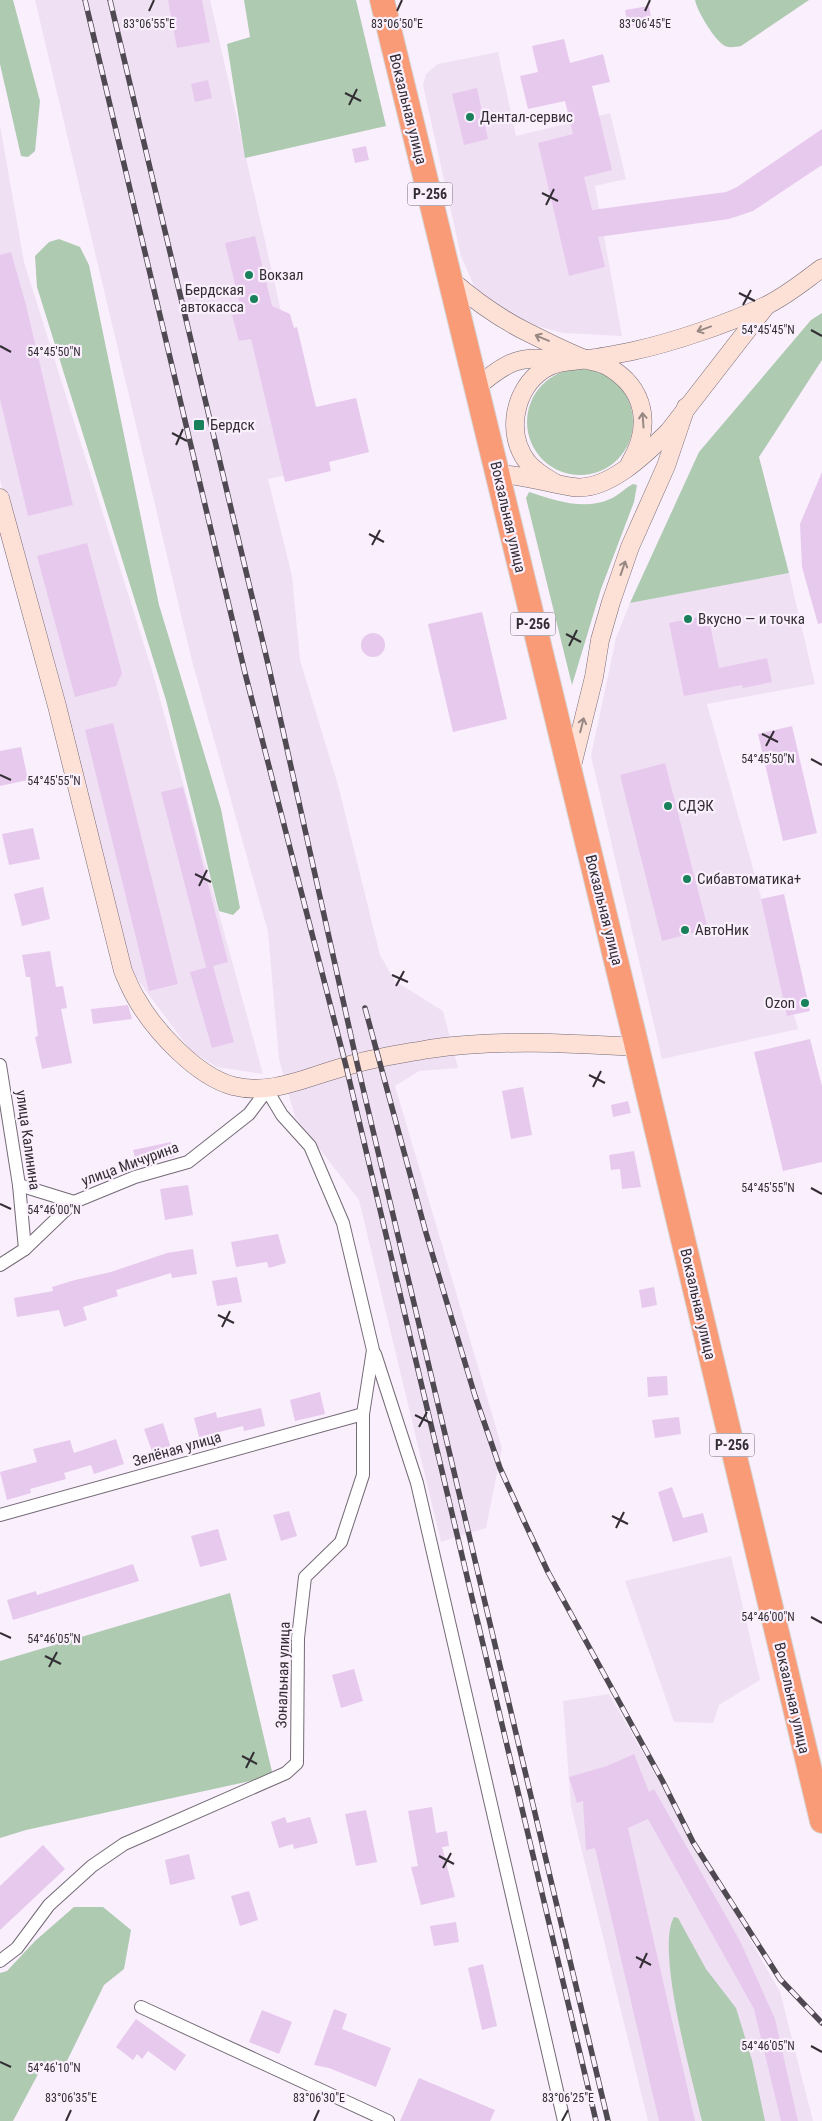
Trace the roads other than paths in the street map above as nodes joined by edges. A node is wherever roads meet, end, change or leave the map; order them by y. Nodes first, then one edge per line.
1 (382, 0) edge
2 (822, 268) edge
3 (451, 280) junction
4 (766, 306) junction
5 (585, 360) junction
6 (560, 362) junction
7 (476, 388) junction
8 (686, 407) junction
9 (628, 465) junction
10 (504, 469) junction
11 (555, 483) junction
12 (0, 498) edge
13 (570, 772) junction
14 (637, 1047) junction
15 (0, 1065) edge
16 (267, 1090) junction
17 (19, 1185) junction
18 (74, 1202) junction
19 (25, 1249) junction
20 (0, 1265) edge
21 (373, 1350) junction
22 (363, 1414) junction
23 (0, 1515) edge
24 (822, 1821) edge
25 (0, 1960) edge
26 (141, 2007) dead end
27 (388, 2121) edge
28 (564, 2121) edge

1 - 3 highway, Вокзальная улица / Р-256
2 - 4 main road
5 -> 3 main road
3 - 7 highway, Вокзальная улица / Р-256
4 -> 5 main road
4 - 8 main road
5 - 6 main road
9 -> 5 main road
6 - 7 main road
6 - 11 main road
7 - 10 highway, Вокзальная улица / Р-256
8 - 9 main road
13 -> 8 main road
9 - 11 main road
10 - 11 main road
10 - 13 highway, Вокзальная улица / Р-256
12 - 16 main road
13 - 14 highway, Вокзальная улица / Р-256
14 - 16 main road
14 - 24 highway, Вокзальная улица / Р-256
15 - 17 street, улица Калинина
16 - 18 street, улица Мичурина
16 - 21 street
17 - 18 street
17 - 19 street, улица Калинина
18 - 19 street, улица Мичурина
19 - 20 street, улица Мичурина
21 - 22 street, Зональная улица
21 - 28 street
22 - 23 street, Зелёная улица
22 - 25 street, Зональная улица
26 - 27 street

